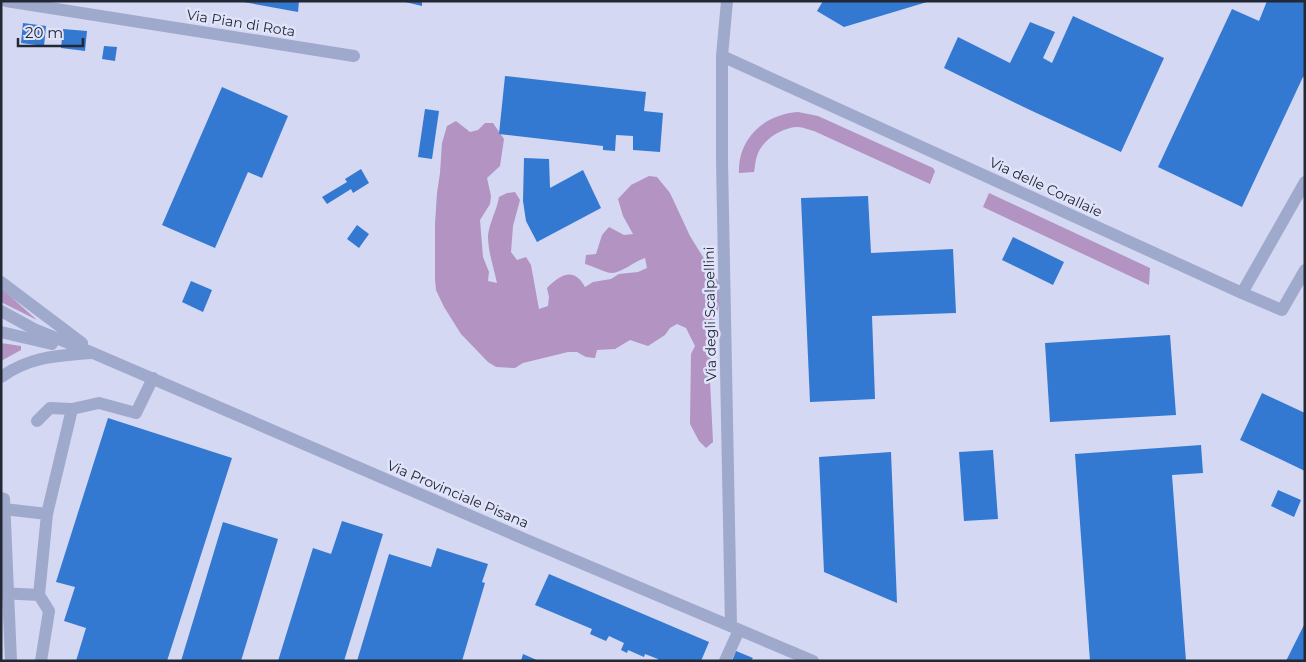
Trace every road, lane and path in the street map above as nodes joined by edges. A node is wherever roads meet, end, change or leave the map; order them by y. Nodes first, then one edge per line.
1 (6, 1) edge
2 (727, 1) edge
3 (354, 56) dead end
4 (722, 56) junction
5 (1305, 182) edge
6 (1305, 270) edge
7 (3, 281) edge
8 (1242, 293) junction
9 (1, 311) edge
10 (1, 332) edge
11 (94, 353) junction
12 (1, 377) edge
13 (153, 378) junction
14 (72, 408) junction
15 (37, 421) dead end
16 (3, 504) edge
17 (47, 514) junction
18 (5, 593) edge
19 (40, 595) junction
20 (735, 628) junction
21 (11, 661) edge
22 (40, 661) edge
23 (725, 661) edge
24 (813, 661) edge

1 - 3 street, Via Pian di Rota
2 - 4 street, Via degli Scalpellini
4 - 8 street, Via delle Corallaie
4 - 20 street, Via degli Scalpellini
5 - 8 street
6 - 8 street, Via delle Corallaie
7 - 11 street, Via Provinciale Pisana
9 - 11 street, Via Provinciale Pisana
10 - 11 street, Via Provinciale Pisana
11 - 12 street, Via Provinciale Pisana
11 - 13 street, Via Provinciale Pisana
13 - 14 street
13 - 20 street, Via Provinciale Pisana
14 - 15 street
14 - 17 street
16 - 17 street
16 - 18 street
17 - 19 street
18 - 19 street
18 - 21 street
19 - 22 street
20 - 23 street
20 - 24 street, Via Provinciale Pisana

